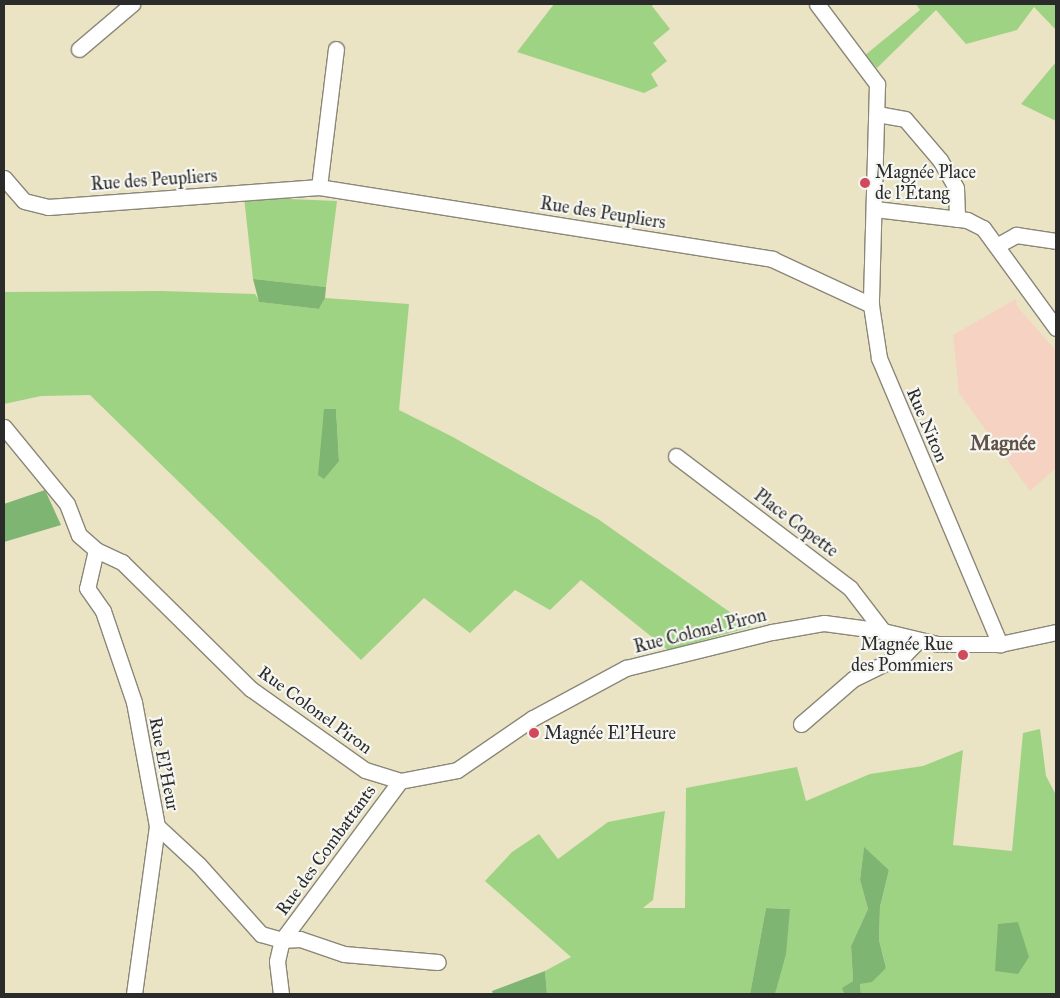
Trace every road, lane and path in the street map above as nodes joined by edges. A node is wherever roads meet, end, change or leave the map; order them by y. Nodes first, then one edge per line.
1 (132, 4) edge
2 (817, 4) edge
3 (79, 49) dead end
4 (336, 49) dead end
5 (877, 114) junction
6 (4, 178) edge
7 (320, 187) junction
8 (875, 209) junction
9 (957, 219) junction
10 (1056, 242) edge
11 (998, 246) junction
12 (871, 305) junction
13 (1056, 328) edge
14 (4, 427) edge
15 (676, 456) dead end
16 (96, 550) junction
17 (883, 631) junction
18 (1056, 632) edge
19 (919, 640) junction
20 (1000, 644) junction
21 (801, 724) dead end
22 (400, 781) junction
23 (157, 826) junction
24 (282, 940) junction
25 (438, 962) dead end
26 (134, 994) edge
27 (281, 994) edge

1 - 3 street
2 - 5 street, Rue Niton
4 - 7 street
5 - 8 street, Rue Niton
5 - 9 street
6 - 7 street, Rue des Peupliers
7 - 12 street, Rue des Peupliers
8 - 9 street
8 - 12 street, Rue Niton
9 - 11 street
10 - 11 street
11 - 13 street
12 - 20 street, Rue Niton
14 - 16 street, Rue Colonel Piron
15 - 17 street, Place Copette
16 - 22 street, Rue Colonel Piron
16 - 23 street, Rue El'Heur
17 - 19 street, Rue Colonel Piron
17 - 22 street, Rue Colonel Piron
18 - 20 street, Rue Colonel Piron
19 - 20 street, Rue Colonel Piron
19 - 21 street
22 - 24 street, Rue des Combattants
23 - 24 street
23 - 26 street, Rue El'Heur
24 - 25 street, Rue des Combattants
24 - 27 street, Rue des Combattants

